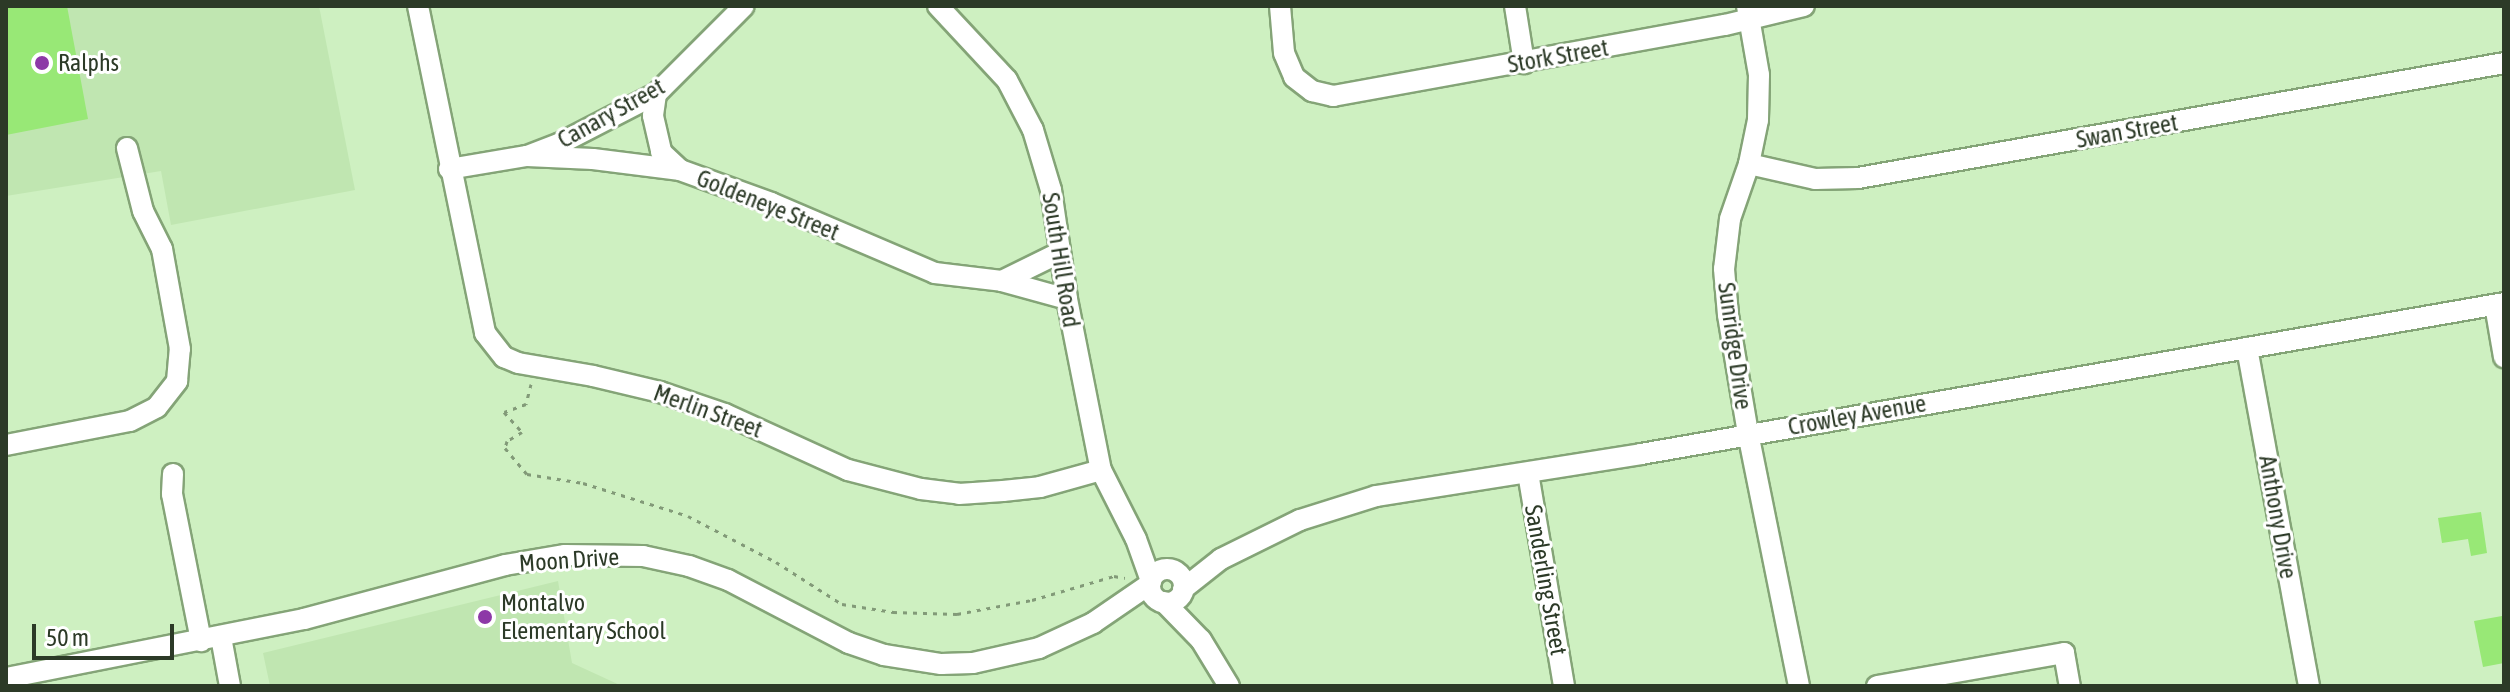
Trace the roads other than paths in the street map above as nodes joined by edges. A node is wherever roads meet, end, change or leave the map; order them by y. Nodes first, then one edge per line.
1 (418, 6) edge
2 (744, 6) edge
3 (938, 6) edge
4 (1280, 6) edge
5 (1515, 6) edge
6 (1804, 6) edge
7 (1748, 13) edge
8 (1524, 63) junction
9 (2504, 63) edge
10 (656, 94) junction
11 (127, 148) dead end
12 (527, 156) junction
13 (1749, 164) junction
14 (449, 169) junction
15 (680, 170) junction
16 (1059, 253) junction
17 (1002, 281) junction
18 (1067, 299) junction
19 (2499, 304) edge
20 (2247, 348) junction
21 (2504, 357) edge
22 (1748, 433) junction
23 (6, 445) edge
24 (1101, 470) junction
25 (1528, 473) junction
26 (173, 474) dead end
27 (1136, 539) junction
28 (1221, 559) junction
29 (1171, 570) junction
30 (1151, 582) junction
31 (1183, 590) junction
32 (1163, 602) junction
33 (1113, 612) junction
34 (211, 639) junction
35 (1201, 640) junction
36 (6, 678) edge
37 (230, 686) edge
38 (1229, 686) edge
39 (1564, 686) edge
40 (1799, 686) edge
41 (1877, 686) edge
42 (2070, 686) edge
43 (2309, 686) edge

1 - 14 street, Merlin Street
2 - 10 street, Canary Street
3 - 16 street, South Hill Road
4 - 8 street, Stork Street
5 - 8 street
6 - 7 street, Stork Street
7 - 8 street, Stork Street
7 - 13 street, Sunridge Drive
9 - 13 street, Swan Street
10 - 12 street, Canary Street
10 - 15 street
11 - 23 street
12 - 14 street, Canary Street
12 - 15 street, Goldeneye Street
13 - 22 street, Sunridge Drive
14 - 24 street, Merlin Street
15 - 17 street, Goldeneye Street
16 - 17 street
16 - 18 street, South Hill Road
17 - 18 street, Goldeneye Street
18 - 24 street, South Hill Road
19 - 20 street, Crowley Avenue
19 - 21 street
20 - 22 street, Crowley Avenue
20 - 43 street, Anthony Drive
22 - 25 street, Crowley Avenue
22 - 40 street, Sunridge Drive
24 - 27 street, South Hill Road
25 - 28 street, Crowley Avenue
25 - 39 street, Sanderling Street
26 - 34 street
27 - 29 street, South Hill Road
27 - 30 street, South Hill Road
28 - 29 street, Crowley Avenue
28 - 31 street, Crowley Avenue
29 - 30 street
29 - 31 street
30 - 32 street
30 - 33 street, Moon Drive
31 - 32 street
31 - 35 street
32 - 33 street, Moon Drive
32 - 35 street
33 - 34 street, Moon Drive
34 - 36 street, Moon Drive
34 - 37 street
35 - 38 street
41 - 42 street

